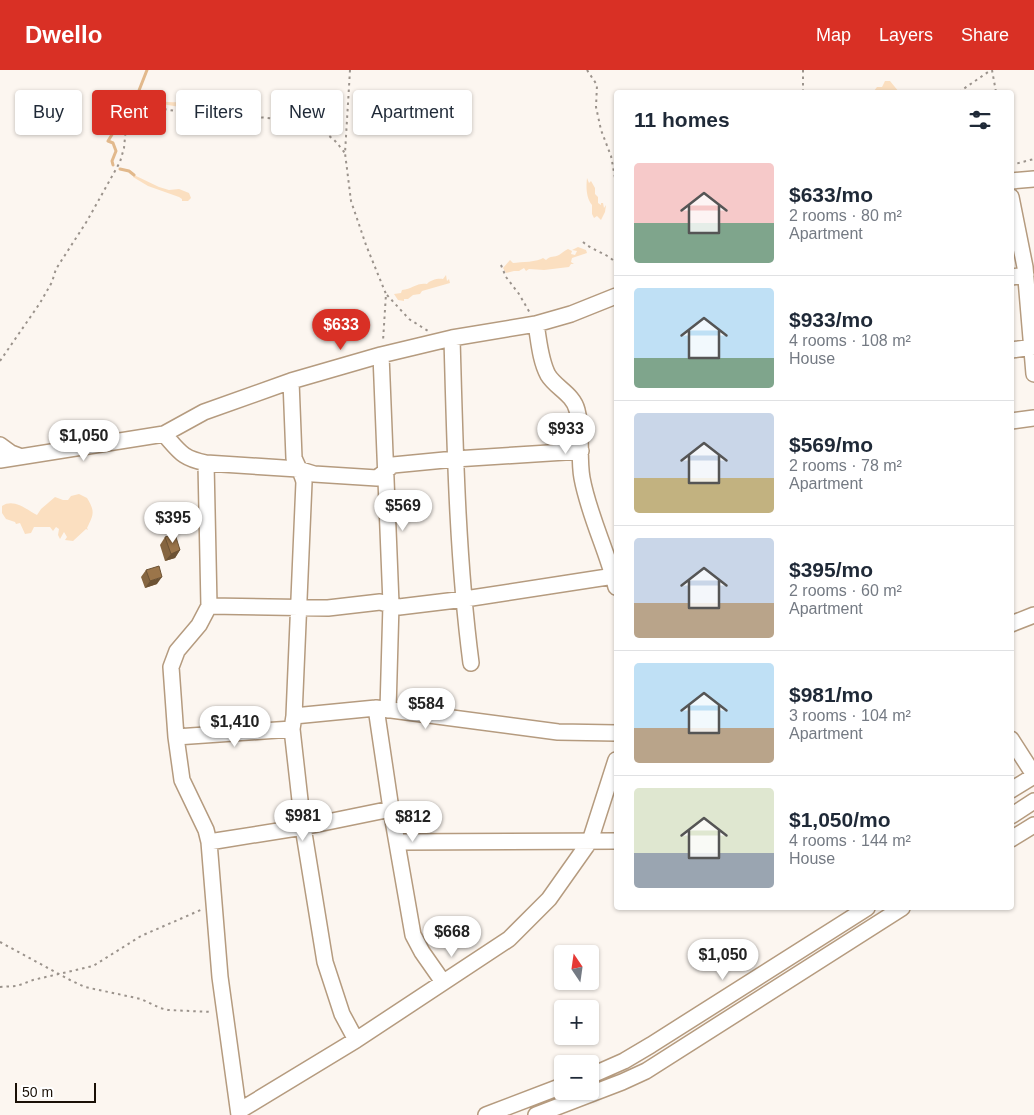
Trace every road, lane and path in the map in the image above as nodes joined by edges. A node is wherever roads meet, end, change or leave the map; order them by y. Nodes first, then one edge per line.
1 (350, 70) edge
2 (587, 70) edge
3 (803, 70) edge
4 (992, 70) edge
5 (803, 90) edge
6 (962, 90) edge
7 (996, 90) edge
8 (344, 154) junction
9 (1034, 159) edge
10 (1014, 163) edge
11 (614, 174) edge
12 (1034, 179) edge
13 (1014, 181) edge
14 (1014, 210) edge
15 (583, 242) dead end
16 (614, 261) edge
17 (501, 265) dead end
18 (1029, 269) edge
19 (1014, 276) edge
20 (386, 294) junction
21 (614, 297) edge
22 (536, 324) junction
23 (452, 338) junction
24 (1032, 347) edge
25 (1014, 350) edge
26 (381, 355) junction
27 (0, 361) edge
28 (1034, 374) edge
29 (291, 381) junction
30 (1034, 418) edge
31 (1014, 421) edge
32 (164, 434) junction
33 (0, 445) edge
34 (581, 451) junction
35 (19, 456) junction
36 (455, 459) junction
37 (0, 460) edge
38 (206, 463) junction
39 (298, 469) junction
40 (386, 471) junction
41 (614, 579) edge
42 (614, 582) edge
43 (465, 599) junction
44 (391, 604) junction
45 (209, 606) junction
46 (299, 608) junction
47 (1034, 615) edge
48 (1014, 623) edge
49 (471, 663) dead end
50 (382, 709) junction
51 (293, 722) junction
52 (614, 733) edge
53 (176, 736) junction
54 (1014, 744) edge
55 (614, 766) edge
56 (1034, 775) edge
57 (1014, 788) edge
58 (1034, 801) edge
59 (391, 809) junction
60 (1014, 814) edge
61 (1034, 825) edge
62 (303, 827) junction
63 (1014, 837) edge
64 (590, 841) junction
65 (614, 841) edge
66 (208, 842) junction
67 (398, 842) junction
68 (214, 904) junction
69 (864, 910) edge
70 (899, 910) edge
71 (0, 942) edge
72 (58, 974) junction
73 (759, 976) junction
74 (443, 982) junction
75 (0, 987) edge
76 (769, 992) junction
77 (225, 1013) junction
78 (356, 1040) junction
79 (599, 1072) edge
80 (554, 1089) edge
81 (239, 1113) edge
82 (486, 1115) edge
83 (536, 1115) edge

1 - 8 path
2 - 11 path
3 - 5 path
4 - 6 path
4 - 7 path
8 - 20 path
8 - 27 path
9 - 10 path
12 - 13 street
14 - 18 street
15 - 16 path
17 - 22 path
18 - 19 street
18 - 24 street
20 - 23 path
20 - 26 path
21 - 22 street
22 - 23 street
22 - 34 street
23 - 26 street
23 - 36 street
24 - 25 street
24 - 28 street
26 - 29 street
26 - 40 street
29 - 32 street
29 - 39 street
30 - 31 street
32 - 35 street
32 - 38 street
33 - 35 street
34 - 36 street
34 - 41 street
35 - 37 street
36 - 40 street
36 - 43 street
38 - 39 street
38 - 45 street
39 - 40 street
39 - 46 street
40 - 44 street
42 - 43 street
43 - 44 street
43 - 49 street
44 - 46 street
44 - 50 street
45 - 46 street
45 - 53 street
46 - 51 street
47 - 48 street
50 - 51 street
50 - 52 street
50 - 59 street
51 - 53 street
51 - 62 street
53 - 66 street
54 - 56 street
55 - 64 street
56 - 57 street
58 - 60 street
59 - 62 street
59 - 67 street
61 - 63 street
62 - 66 street
62 - 78 street
64 - 65 street
64 - 67 street
64 - 74 street
66 - 68 street
67 - 74 street
68 - 72 path
68 - 77 street
69 - 73 street
70 - 76 street
71 - 72 path
72 - 75 path
72 - 77 path
73 - 76 street
73 - 79 street
74 - 78 street
76 - 83 street
77 - 81 street
78 - 81 street
80 - 82 street

